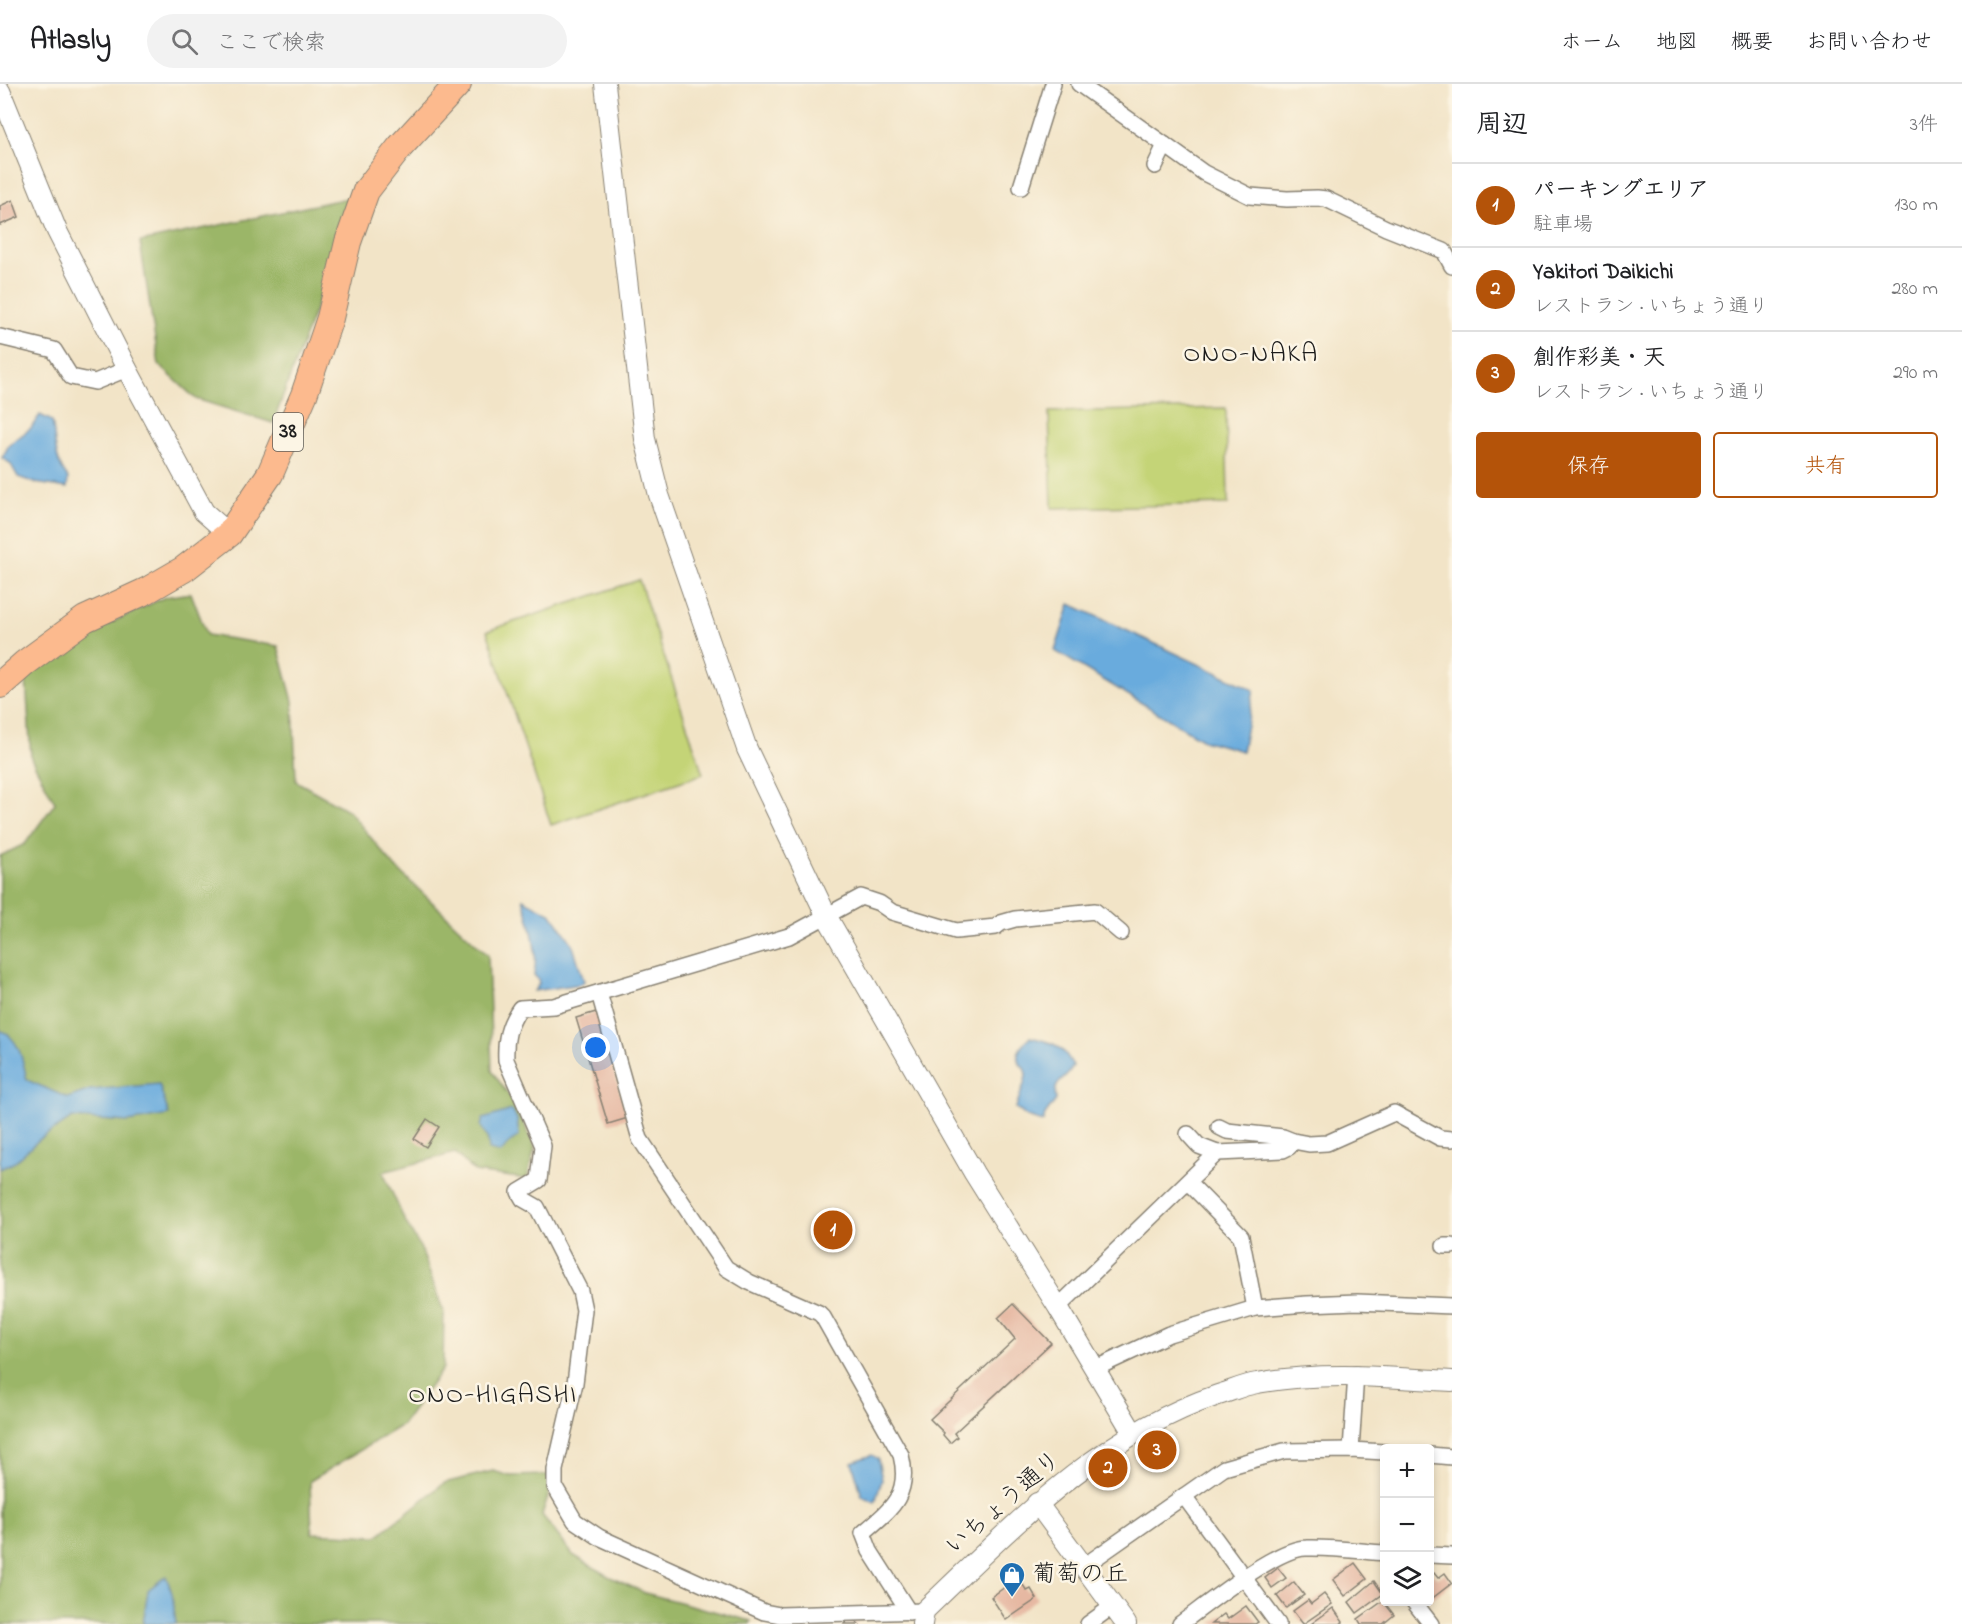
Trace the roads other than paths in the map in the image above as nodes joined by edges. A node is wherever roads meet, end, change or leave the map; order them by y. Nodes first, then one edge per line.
1 (458, 84) edge
2 (605, 84) edge
3 (1053, 84) edge
4 (1079, 84) edge
5 (0, 91) edge
6 (1166, 145) junction
7 (1155, 166) dead end
8 (1021, 187) dead end
9 (1452, 266) edge
10 (0, 337) edge
11 (127, 369) junction
12 (229, 534) junction
13 (0, 685) edge
14 (827, 917) junction
15 (1121, 933) dead end
16 (599, 993) junction
17 (1219, 1127) dead end
18 (1188, 1134) dead end
19 (1452, 1139) edge
20 (1293, 1141) junction
21 (1217, 1153) junction
22 (1188, 1182) junction
23 (1452, 1306) edge
24 (1058, 1307) junction
25 (1255, 1308) junction
26 (1094, 1368) junction
27 (1356, 1374) junction
28 (1452, 1381) edge
29 (1133, 1433) junction
30 (1351, 1450) junction
31 (1380, 1452) edge
32 (1434, 1455) edge
33 (1452, 1457) edge
34 (1184, 1496) junction
35 (1037, 1503) junction
36 (1380, 1553) edge
37 (1434, 1555) edge
38 (1452, 1556) edge
39 (1084, 1566) junction
40 (1244, 1578) junction
41 (1113, 1606) junction
42 (1417, 1606) edge
43 (918, 1616) edge
44 (1088, 1624) edge
45 (1126, 1624) edge
46 (1180, 1624) edge
47 (1278, 1624) edge
48 (1431, 1624) edge

1 - 12 main road, 38
2 - 14 street
3 - 8 street
4 - 6 street
5 - 11 street
6 - 7 street
6 - 9 street
10 - 11 street
11 - 12 street
12 - 13 main road, 38
14 - 15 street
14 - 16 street
14 - 24 street
16 - 43 street
16 - 43 street
17 - 20 street
18 - 21 street
19 - 20 street
20 - 21 street
21 - 22 street
22 - 24 street
22 - 25 street
23 - 25 street
24 - 26 street
25 - 26 street
26 - 29 street
27 - 28 street, いちょう通り
27 - 29 street, いちょう通り
27 - 30 street
29 - 35 street, いちょう通り
30 - 31 street
30 - 34 street
32 - 33 street
34 - 39 street
34 - 40 street
35 - 39 street
35 - 43 street, いちょう通り
36 - 40 street
37 - 38 street
39 - 41 street
40 - 46 street
40 - 47 street
41 - 44 street
41 - 45 street
42 - 48 street

